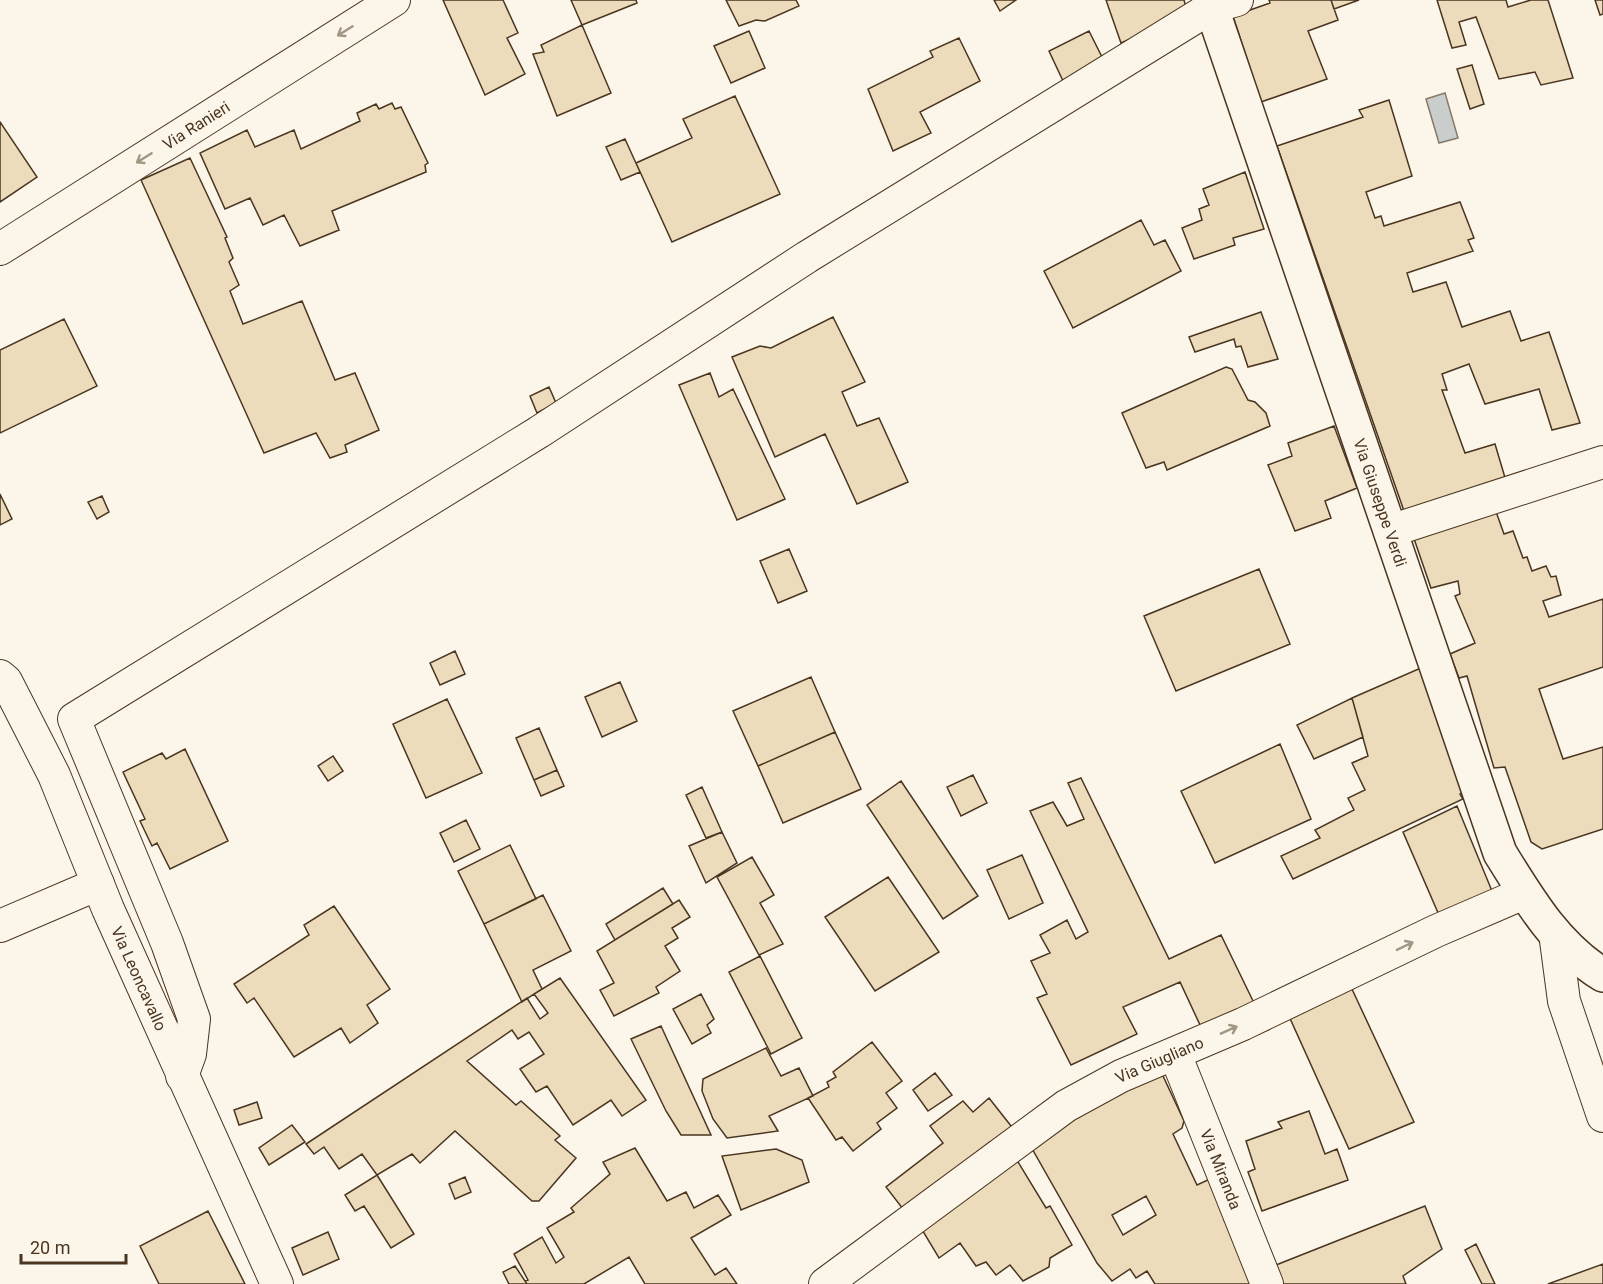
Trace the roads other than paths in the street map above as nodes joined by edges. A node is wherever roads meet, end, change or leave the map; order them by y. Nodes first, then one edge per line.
1 (394, 0) edge
2 (1220, 2) edge
3 (0, 249) edge
4 (1603, 462) edge
5 (1390, 531) junction
6 (0, 676) edge
7 (98, 884) junction
8 (1524, 893) junction
9 (0, 926) edge
10 (1555, 933) junction
11 (1603, 975) edge
12 (1175, 1054) junction
13 (182, 1076) junction
14 (1603, 1116) edge
15 (277, 1284) edge
16 (825, 1284) edge
17 (1267, 1284) edge

1 -> 3 street, Via Ranieri
2 - 5 street, Via Giuseppe Verdi
2 - 13 street
4 - 5 street
5 - 8 street, Via Giuseppe Verdi
6 - 7 street, Via Leoncavallo
7 - 9 street
7 - 13 street, Via Leoncavallo
8 - 10 street, Via Giuseppe Verdi
12 -> 8 street, Via Giugliano
10 - 11 street, Via Giuseppe Verdi
10 - 14 street
12 - 16 street, Via Giugliano
12 - 17 street, Via Miranda
13 - 15 street, Via Leoncavallo

